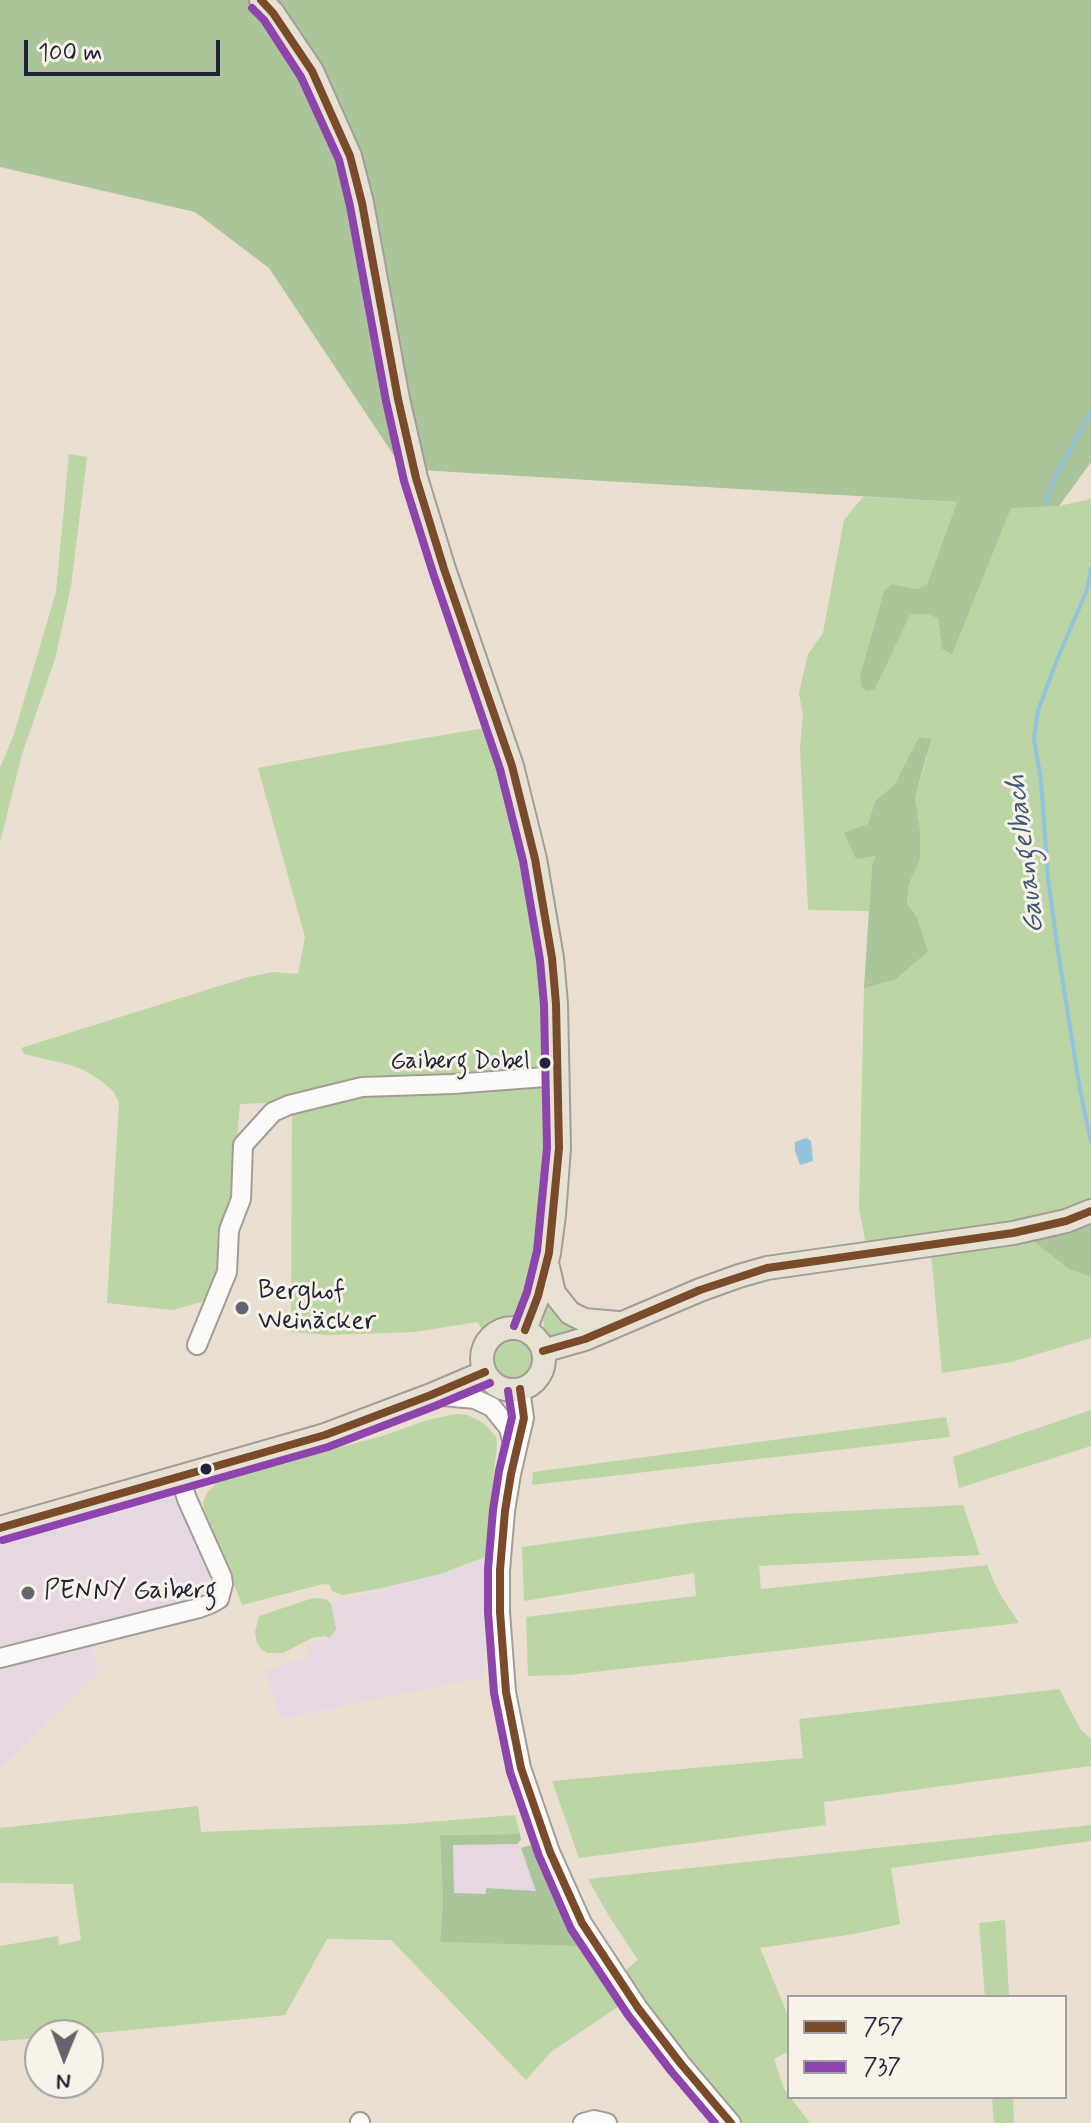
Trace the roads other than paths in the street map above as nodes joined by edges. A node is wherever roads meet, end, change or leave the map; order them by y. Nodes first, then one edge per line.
1 (261, 0) edge
2 (558, 1076) junction
3 (1091, 1211) edge
4 (547, 1262) junction
5 (621, 1323) junction
6 (525, 1330) junction
7 (197, 1345) dead end
8 (543, 1351) junction
9 (485, 1372) junction
10 (520, 1389) junction
11 (431, 1395) junction
12 (515, 1458) junction
13 (180, 1477) junction
14 (0, 1528) edge
15 (0, 1658) edge
16 (583, 2123) edge
17 (607, 2123) edge
18 (731, 2123) edge

1 - 2 main road
2 - 4 main road
2 - 7 street
3 - 5 main road
4 - 5 main road
4 - 6 main road
5 - 8 main road
6 - 8 main road
6 - 9 main road
8 - 10 main road
9 - 10 main road
9 - 11 main road
10 - 12 street
11 - 12 street
11 - 13 main road
12 - 18 street
13 - 14 main road
13 - 15 street
16 - 17 street

